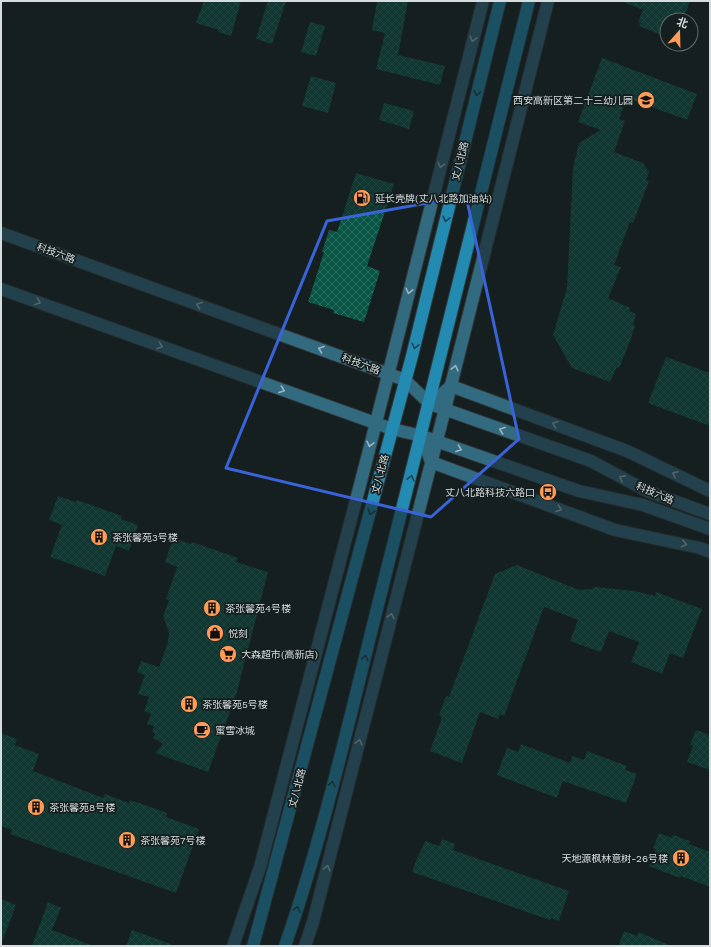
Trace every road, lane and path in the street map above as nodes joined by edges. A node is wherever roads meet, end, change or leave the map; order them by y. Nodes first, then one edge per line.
1 (483, 1) edge
2 (500, 1) edge
3 (529, 1) edge
4 (548, 1) edge
5 (1, 233) edge
6 (1, 289) edge
7 (388, 375) junction
8 (405, 380) junction
9 (450, 386) junction
10 (430, 404) junction
11 (445, 409) junction
12 (376, 423) junction
13 (392, 429) junction
14 (422, 436) junction
15 (437, 441) junction
16 (431, 462) junction
17 (710, 491) edge
18 (710, 514) edge
19 (710, 529) edge
20 (710, 552) edge
21 (233, 946) edge
22 (253, 946) edge
23 (285, 946) edge
24 (305, 946) edge

1 -> 7 main road
2 -> 8 main road, 丈八北路
3 - 10 main road
9 -> 4 main road
7 -> 5 main road, 科技六路
6 -> 12 main road, 科技六路
7 - 8 main road, 科技六路
7 - 12 main road
8 - 10 main road, 科技六路
8 - 13 main road, 丈八北路
9 - 10 main road
9 - 11 main road
17 -> 9 main road
10 - 11 main road, 科技六路
10 - 14 main road
11 - 15 main road
18 -> 11 main road, 科技六路
12 - 13 main road, 科技六路
12 -> 21 main road
13 - 14 main road, 科技六路
13 -> 22 main road, 丈八北路
14 - 15 main road, 科技六路
14 - 16 main road
23 -> 14 main road
15 - 16 main road
15 -> 19 main road, 科技六路
16 -> 20 main road
24 -> 16 main road

